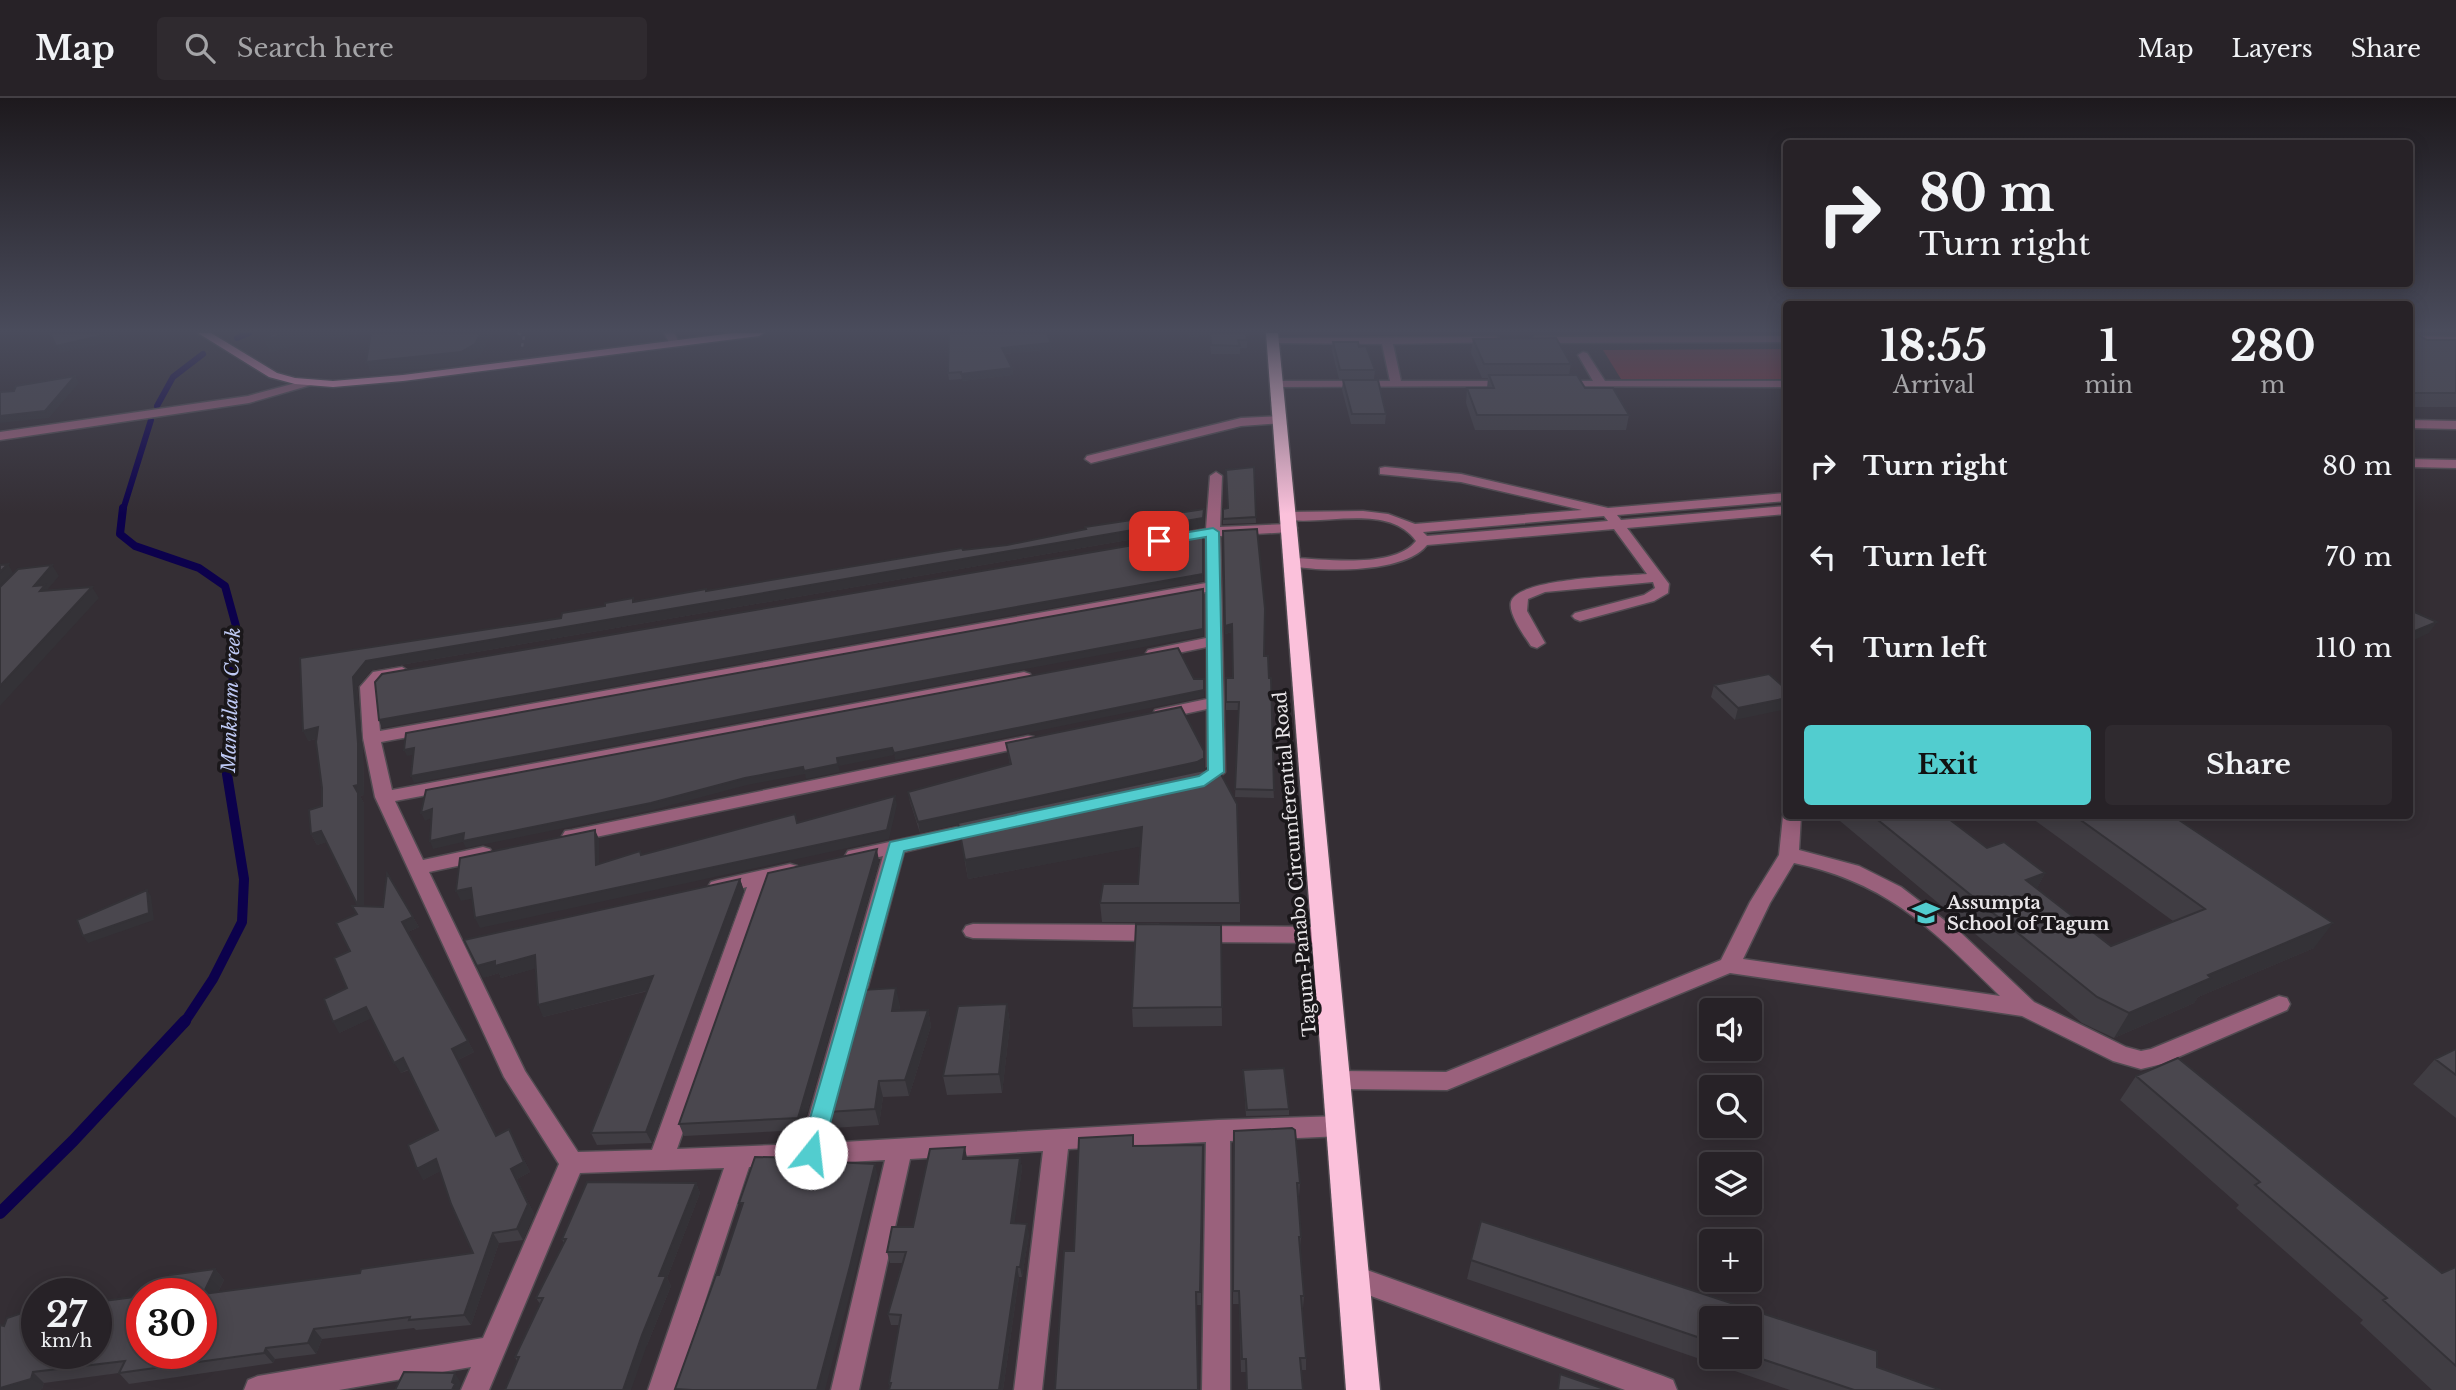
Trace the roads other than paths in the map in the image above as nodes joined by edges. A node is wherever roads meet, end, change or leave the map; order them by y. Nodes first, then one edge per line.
1 (270, 393) edge
2 (1279, 393) edge
3 (1280, 420) junction
4 (2413, 424) edge
5 (2456, 425) edge
6 (0, 436) edge
7 (1091, 459) dead end
8 (2413, 463) edge
9 (2456, 464) edge
10 (1385, 471) dead end
11 (2413, 474) edge
12 (2456, 474) edge
13 (1216, 476) dead end
14 (1783, 497) edge
15 (1783, 510) edge
16 (1613, 518) junction
17 (1289, 522) junction
18 (1213, 532) junction
19 (1419, 534) junction
20 (1172, 539) edge
21 (1293, 562) junction
22 (1657, 577) junction
23 (1214, 586) junction
24 (1580, 616) dead end
25 (1215, 641) junction
26 (1537, 643) dead end
27 (1133, 657) edge
28 (420, 668) edge
29 (1038, 674) edge
30 (1216, 702) junction
31 (1149, 716) edge
32 (372, 738) junction
33 (1040, 739) edge
34 (1191, 783) edge
35 (384, 797) junction
36 (1792, 819) edge
37 (1003, 824) edge
38 (553, 840) edge
39 (896, 846) junction
40 (499, 851) edge
41 (1789, 855) junction
42 (842, 859) edge
43 (816, 865) edge
44 (418, 867) junction
45 (761, 877) junction
46 (694, 892) edge
47 (973, 931) dead end
48 (1325, 935) junction
49 (478, 939) edge
50 (451, 945) junction
51 (1729, 965) junction
52 (2279, 1004) dead end
53 (2026, 1008) junction
54 (1338, 1080) junction
55 (1342, 1126) junction
56 (1218, 1130) junction
57 (1057, 1139) junction
58 (900, 1149) junction
59 (811, 1153) junction
60 (741, 1156) junction
61 (661, 1159) junction
62 (572, 1163) junction
63 (1353, 1278) junction
64 (492, 1350) junction
65 (288, 1388) edge
66 (258, 1390) edge
67 (475, 1390) edge
68 (662, 1390) edge
69 (845, 1390) edge
70 (1028, 1390) edge
71 (1216, 1390) edge
72 (1363, 1390) edge
73 (1663, 1390) edge

1 - 6 street
2 - 3 highway, Tagum-Panabo Circumferential Road
3 - 7 street
3 - 17 highway, Tagum-Panabo Circumferential Road
4 - 5 street
8 - 9 street
10 - 16 street
11 - 12 street
13 - 18 street
14 - 16 street
15 - 16 street
16 - 19 street
16 - 22 street
17 - 18 street
17 - 19 street
17 - 21 highway, Tagum-Panabo Circumferential Road
18 - 20 street
18 - 23 street
19 - 21 street
21 - 48 highway, Tagum-Panabo Circumferential Road
22 - 24 street
22 - 26 street
23 - 25 street
23 - 32 street
25 - 27 street
25 - 30 street
28 - 32 street
29 - 35 street
30 - 31 street
30 - 34 street
32 - 35 street
33 - 38 street
35 - 44 street
36 - 41 street
37 - 39 street
39 - 42 street
39 - 59 street
40 - 44 street
41 - 51 street
41 - 53 street
43 - 45 street
44 - 50 street
45 - 46 street
45 - 61 street
47 - 48 street
48 - 54 highway, Tagum-Panabo Circumferential Road
49 - 50 street
50 - 62 street
51 - 53 street
51 - 54 street
52 - 53 street
54 - 55 highway, Tagum-Panabo Circumferential Road
55 - 56 street
55 - 63 highway, Tagum-Panabo Circumferential Road
56 - 57 street
56 - 71 street
57 - 58 street
57 - 70 street
58 - 59 street
58 - 69 street
59 - 60 street
60 - 61 street
60 - 68 street
61 - 62 street
62 - 64 street
63 - 72 highway, Tagum-Panabo Circumferential Road
63 - 73 street
64 - 65 street
64 - 67 street
65 - 66 street

